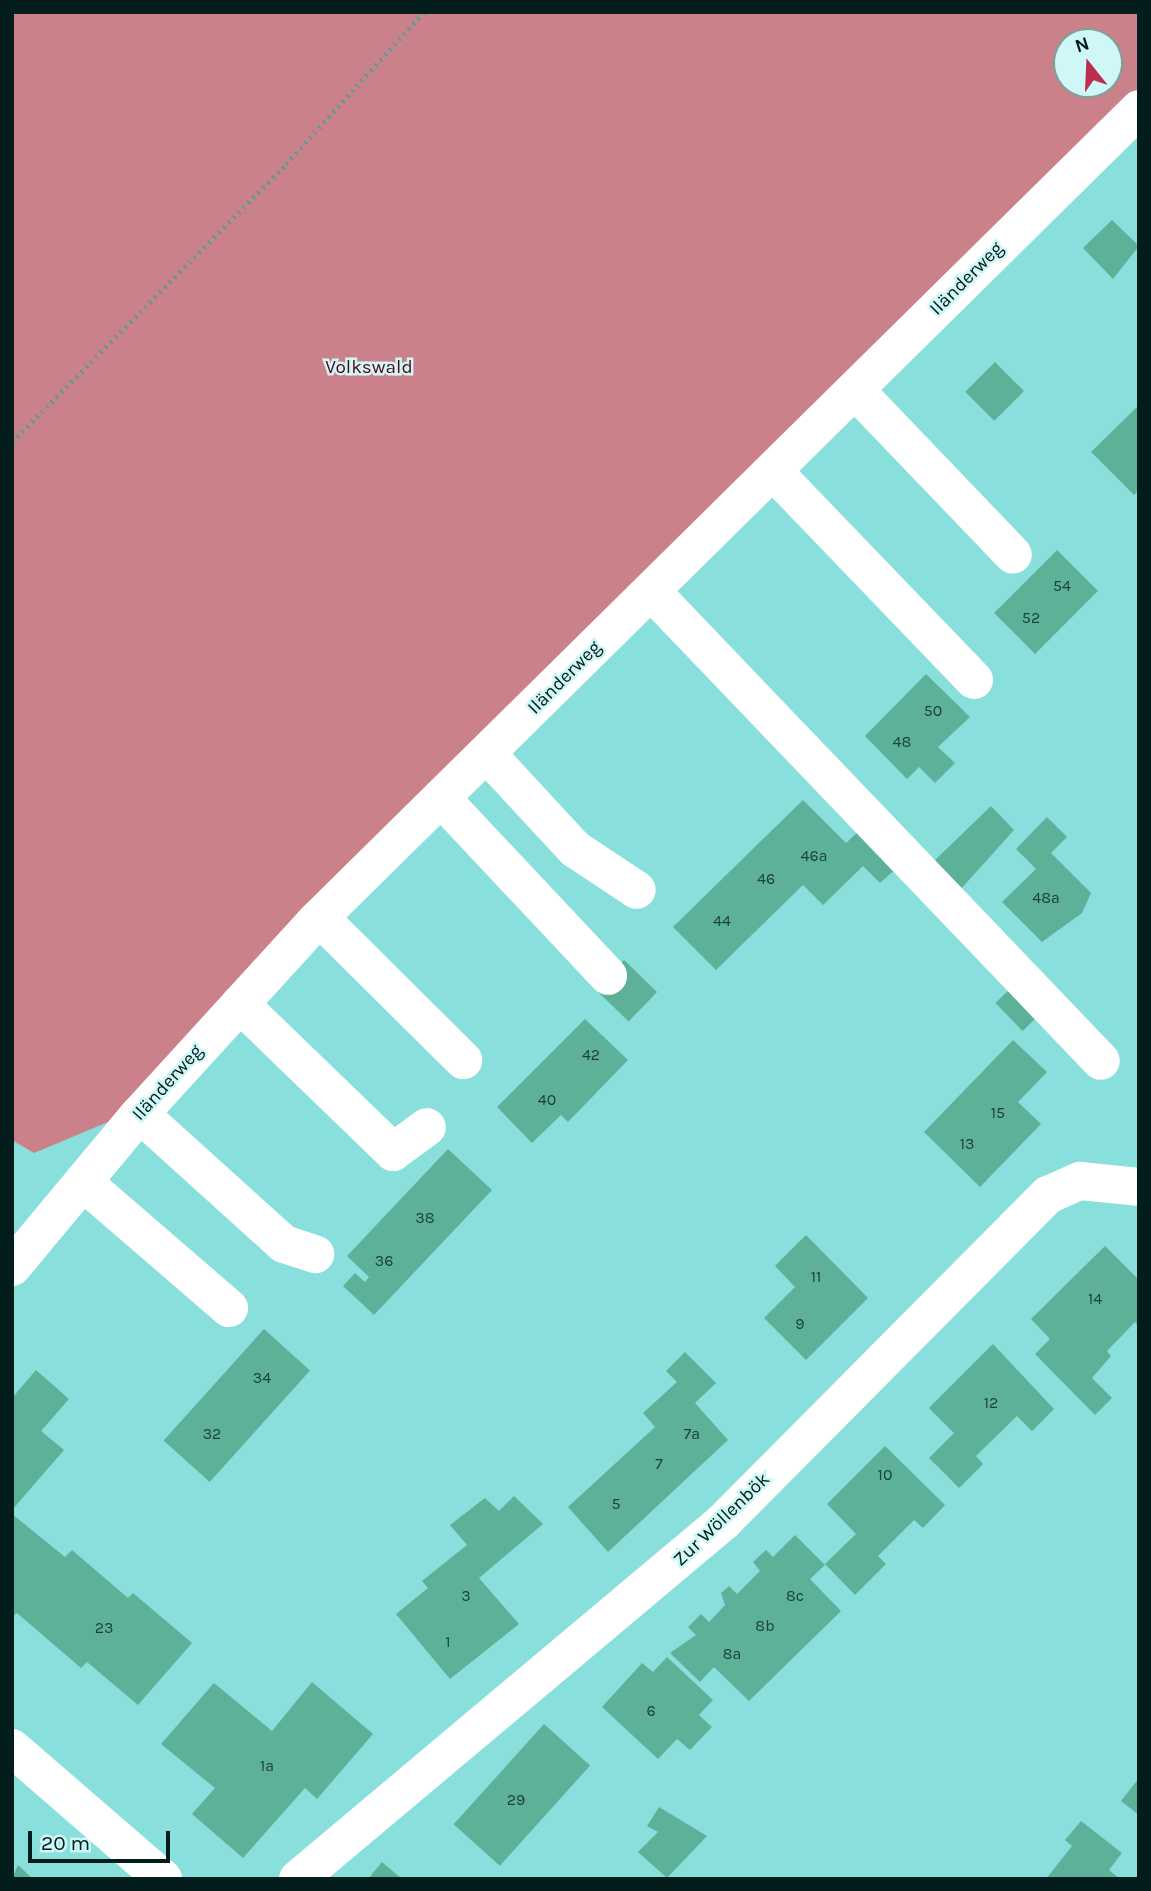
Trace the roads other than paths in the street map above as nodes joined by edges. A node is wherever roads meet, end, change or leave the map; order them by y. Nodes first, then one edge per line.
1 (1139, 109) edge
2 (855, 390) junction
3 (773, 471) junction
4 (1013, 555) dead end
5 (652, 592) junction
6 (974, 680) dead end
7 (487, 754) junction
8 (441, 798) junction
9 (637, 890) dead end
10 (320, 918) junction
11 (608, 976) dead end
12 (240, 1004) junction
13 (463, 1060) dead end
14 (1101, 1060) dead end
15 (140, 1114) junction
16 (427, 1127) dead end
17 (83, 1182) junction
18 (1139, 1187) edge
19 (315, 1254) dead end
20 (12, 1267) edge
21 (229, 1308) dead end
22 (12, 1748) edge
23 (163, 1879) edge
24 (298, 1879) edge

1 - 2 street, Iländerweg
2 - 3 street, Iländerweg
2 - 4 street
3 - 5 street, Iländerweg
3 - 6 street
5 - 7 street, Iländerweg
5 - 14 street
7 - 8 street, Iländerweg
7 - 9 street
8 - 10 street, Iländerweg
8 - 11 street
10 - 12 street, Iländerweg
10 - 13 street
12 - 15 street, Iländerweg
12 - 16 street
15 - 17 street, Iländerweg
15 - 19 street
17 - 20 street, Iländerweg
17 - 21 street
18 - 24 street, Zur Wöllenbök
22 - 23 street

